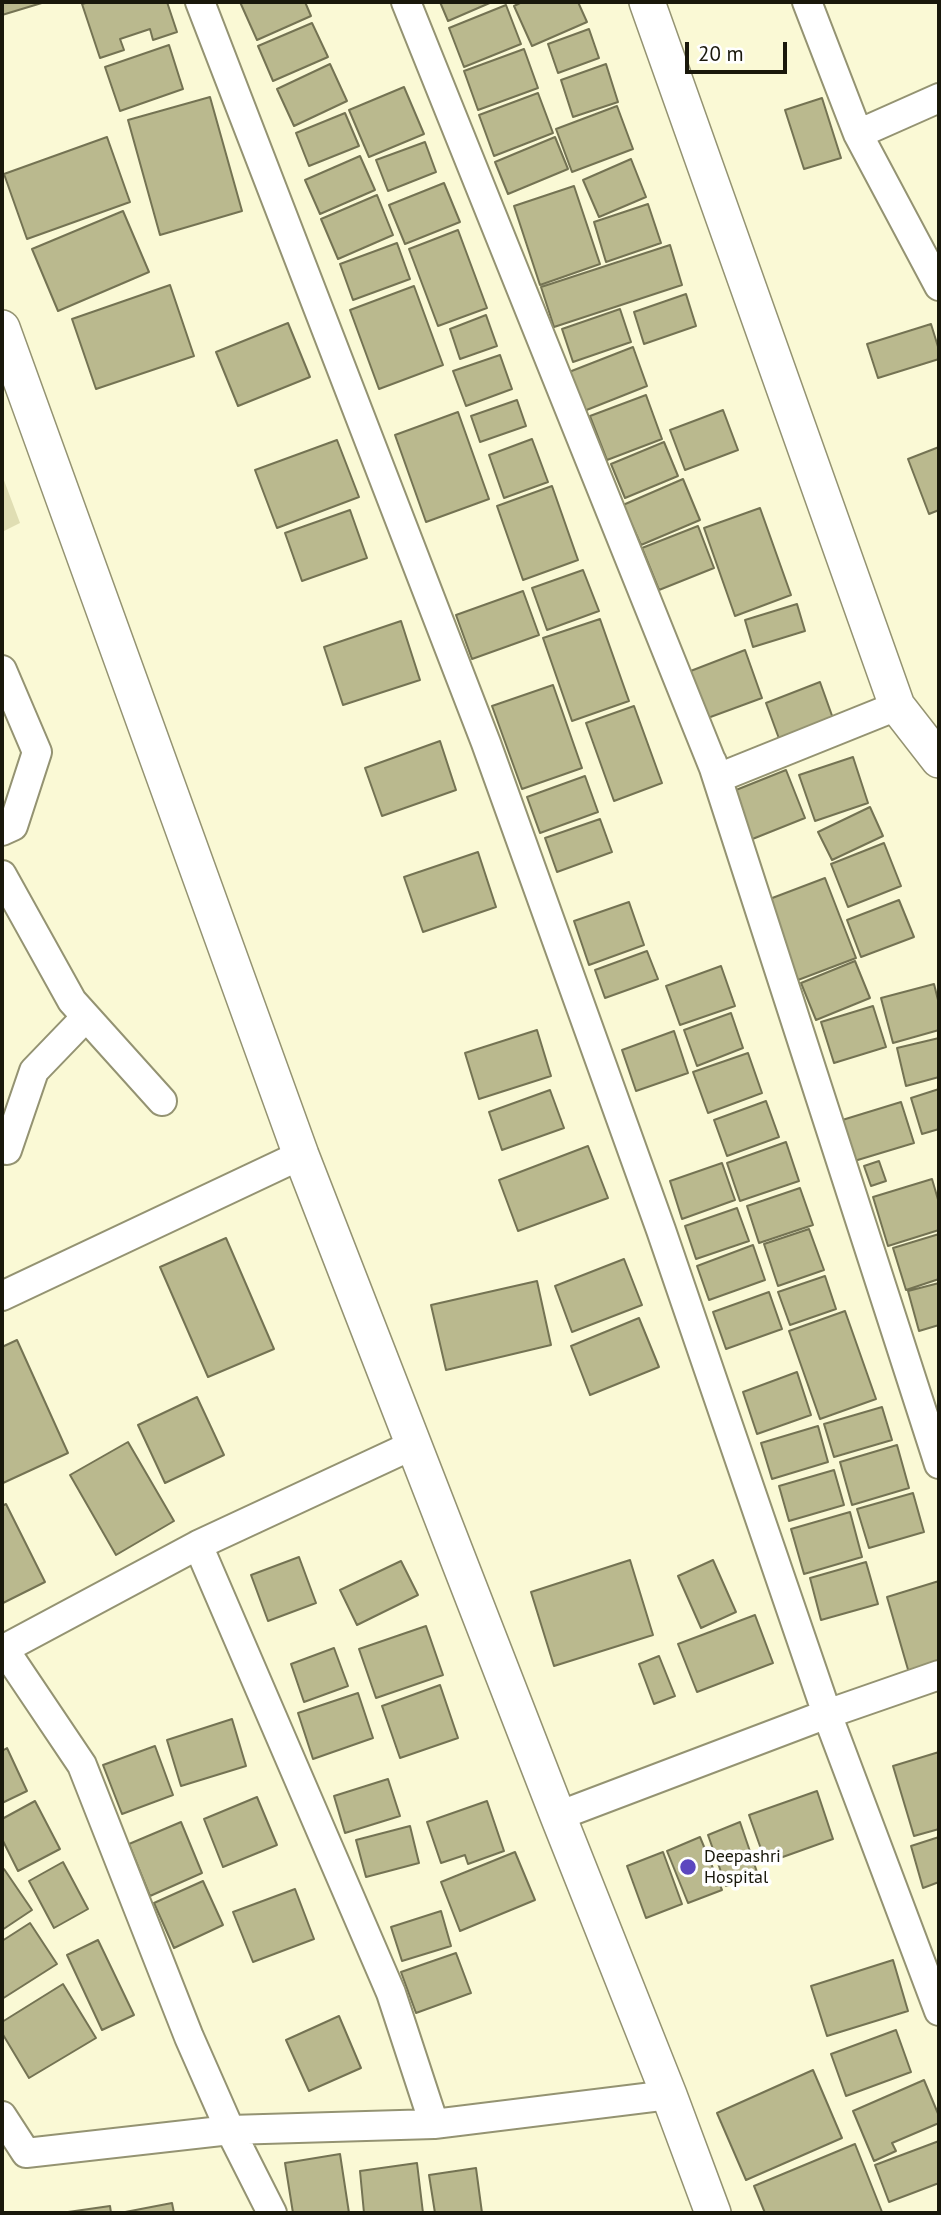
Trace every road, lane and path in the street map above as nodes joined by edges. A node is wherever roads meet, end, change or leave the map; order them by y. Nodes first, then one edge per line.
1 (200, 2) edge
2 (406, 2) edge
3 (647, 2) edge
4 (807, 2) edge
5 (939, 98) edge
6 (858, 134) junction
7 (939, 286) edge
8 (2, 328) edge
9 (2, 670) edge
10 (897, 706) junction
11 (707, 746) junction
12 (939, 760) edge
13 (2, 831) edge
14 (2, 875) edge
15 (86, 1017) junction
16 (162, 1101) dead end
17 (7, 1150) dead end
18 (301, 1155) junction
19 (2, 1296) edge
20 (413, 1445) junction
21 (939, 1464) edge
22 (198, 1545) junction
23 (3, 1648) edge
24 (939, 1675) edge
25 (827, 1714) junction
26 (558, 1816) junction
27 (939, 2011) edge
28 (669, 2095) junction
29 (2, 2116) edge
30 (434, 2124) junction
31 (230, 2130) junction
32 (14, 2156) edge
33 (272, 2213) edge
34 (713, 2213) edge

1 - 25 street
2 - 11 street
3 - 10 street
4 - 6 street
5 - 6 street
6 - 7 street
8 - 18 street
9 - 13 street
10 - 11 street
10 - 12 street
11 - 21 street
14 - 15 street
15 - 16 street
15 - 17 street
18 - 19 street
18 - 20 street
20 - 22 street
20 - 26 street
22 - 23 street
22 - 30 street
23 - 31 street
24 - 25 street
25 - 26 street
25 - 27 street
26 - 28 street
28 - 30 street
28 - 34 street
29 - 32 street
30 - 31 street
31 - 32 street
31 - 33 street

